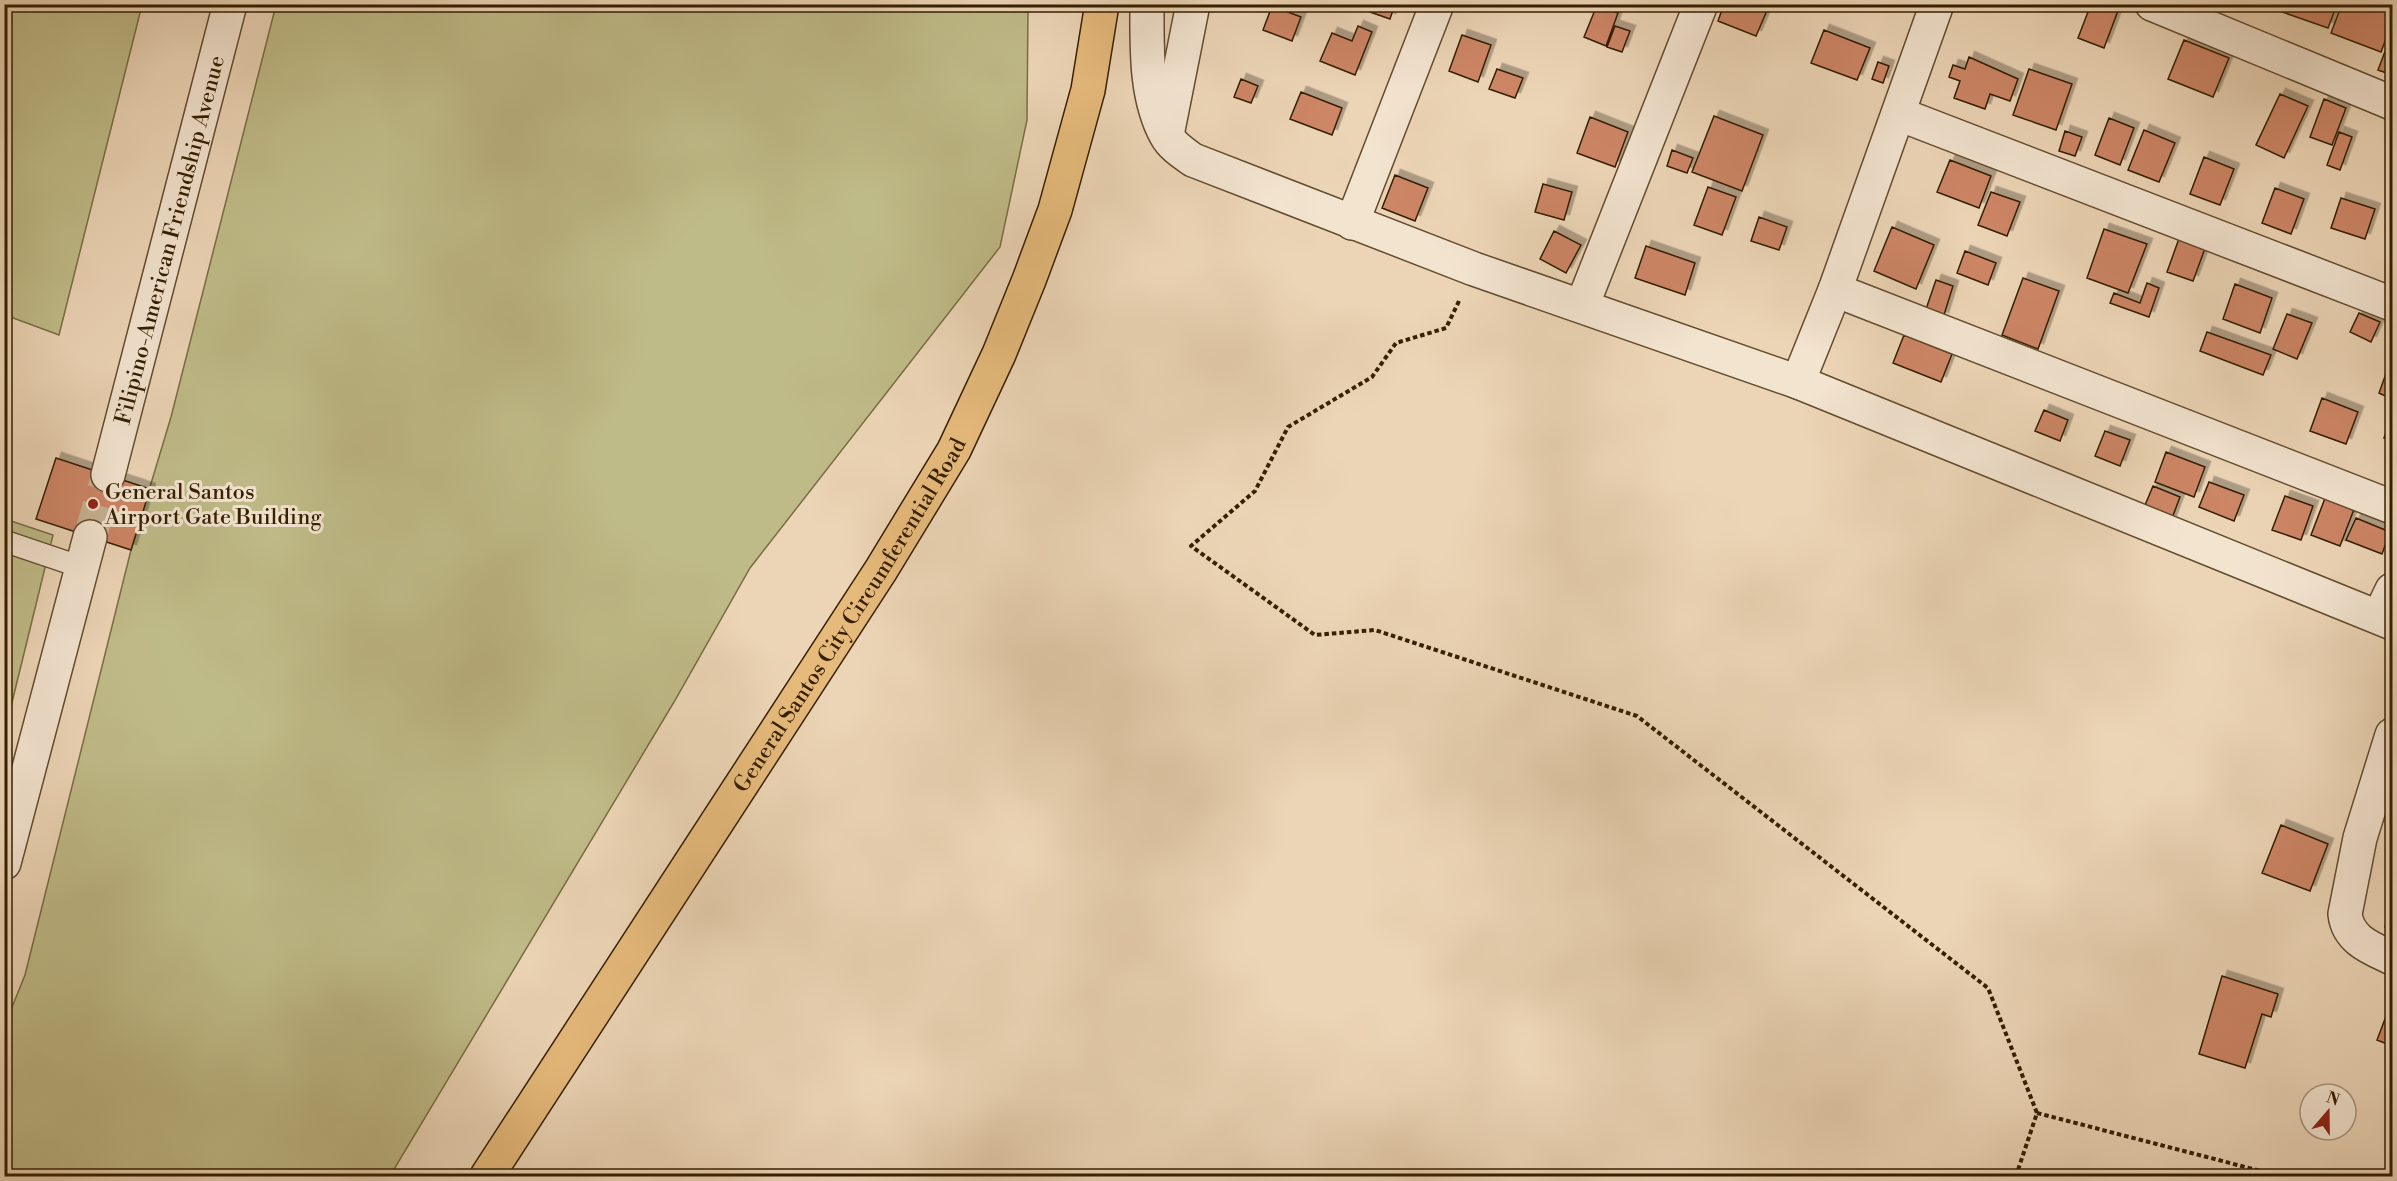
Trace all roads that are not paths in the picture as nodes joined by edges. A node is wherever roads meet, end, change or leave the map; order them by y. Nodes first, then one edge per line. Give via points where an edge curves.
1 (230, 4) edge
2 (1102, 4) edge
3 (1147, 4) edge
4 (1193, 4) edge
5 (1437, 4) edge
6 (1701, 4) edge
7 (1937, 4) edge
8 (2152, 4) edge
9 (2392, 103) edge
10 (1899, 114) junction
11 (1167, 136) junction
12 (1352, 223) junction
13 (1835, 290) junction
14 (2392, 304) edge
15 (1582, 306) junction
16 (1798, 382) junction
17 (108, 475) tunnel mouth
18 (2392, 507) edge
19 (4, 541) edge
20 (86, 552) joint
21 (2388, 610) edge
22 (2392, 735) edge
23 (4, 863) edge
24 (2392, 958) edge
25 (487, 1176) edge

1 - 17 street, Filipino-American Friendship Avenue
2 - 25 main road, General Santos City Circumferential Road via 1088,90 1055,210 999,354 954,450 881,570
3 - 11 street via 1151,86 1158,119
4 - 11 street
5 - 12 street
6 - 15 street
7 - 10 street
8 - 9 street
10 - 13 street
10 - 14 street
11 - 12 street via 1193,160
12 - 15 street
13 - 16 street
13 - 18 street
15 - 16 street
16 - 21 street
19 - 20 lane
20 - 23 street
22 - 24 street via 2360,838 2345,914 2349,931 2356,939

